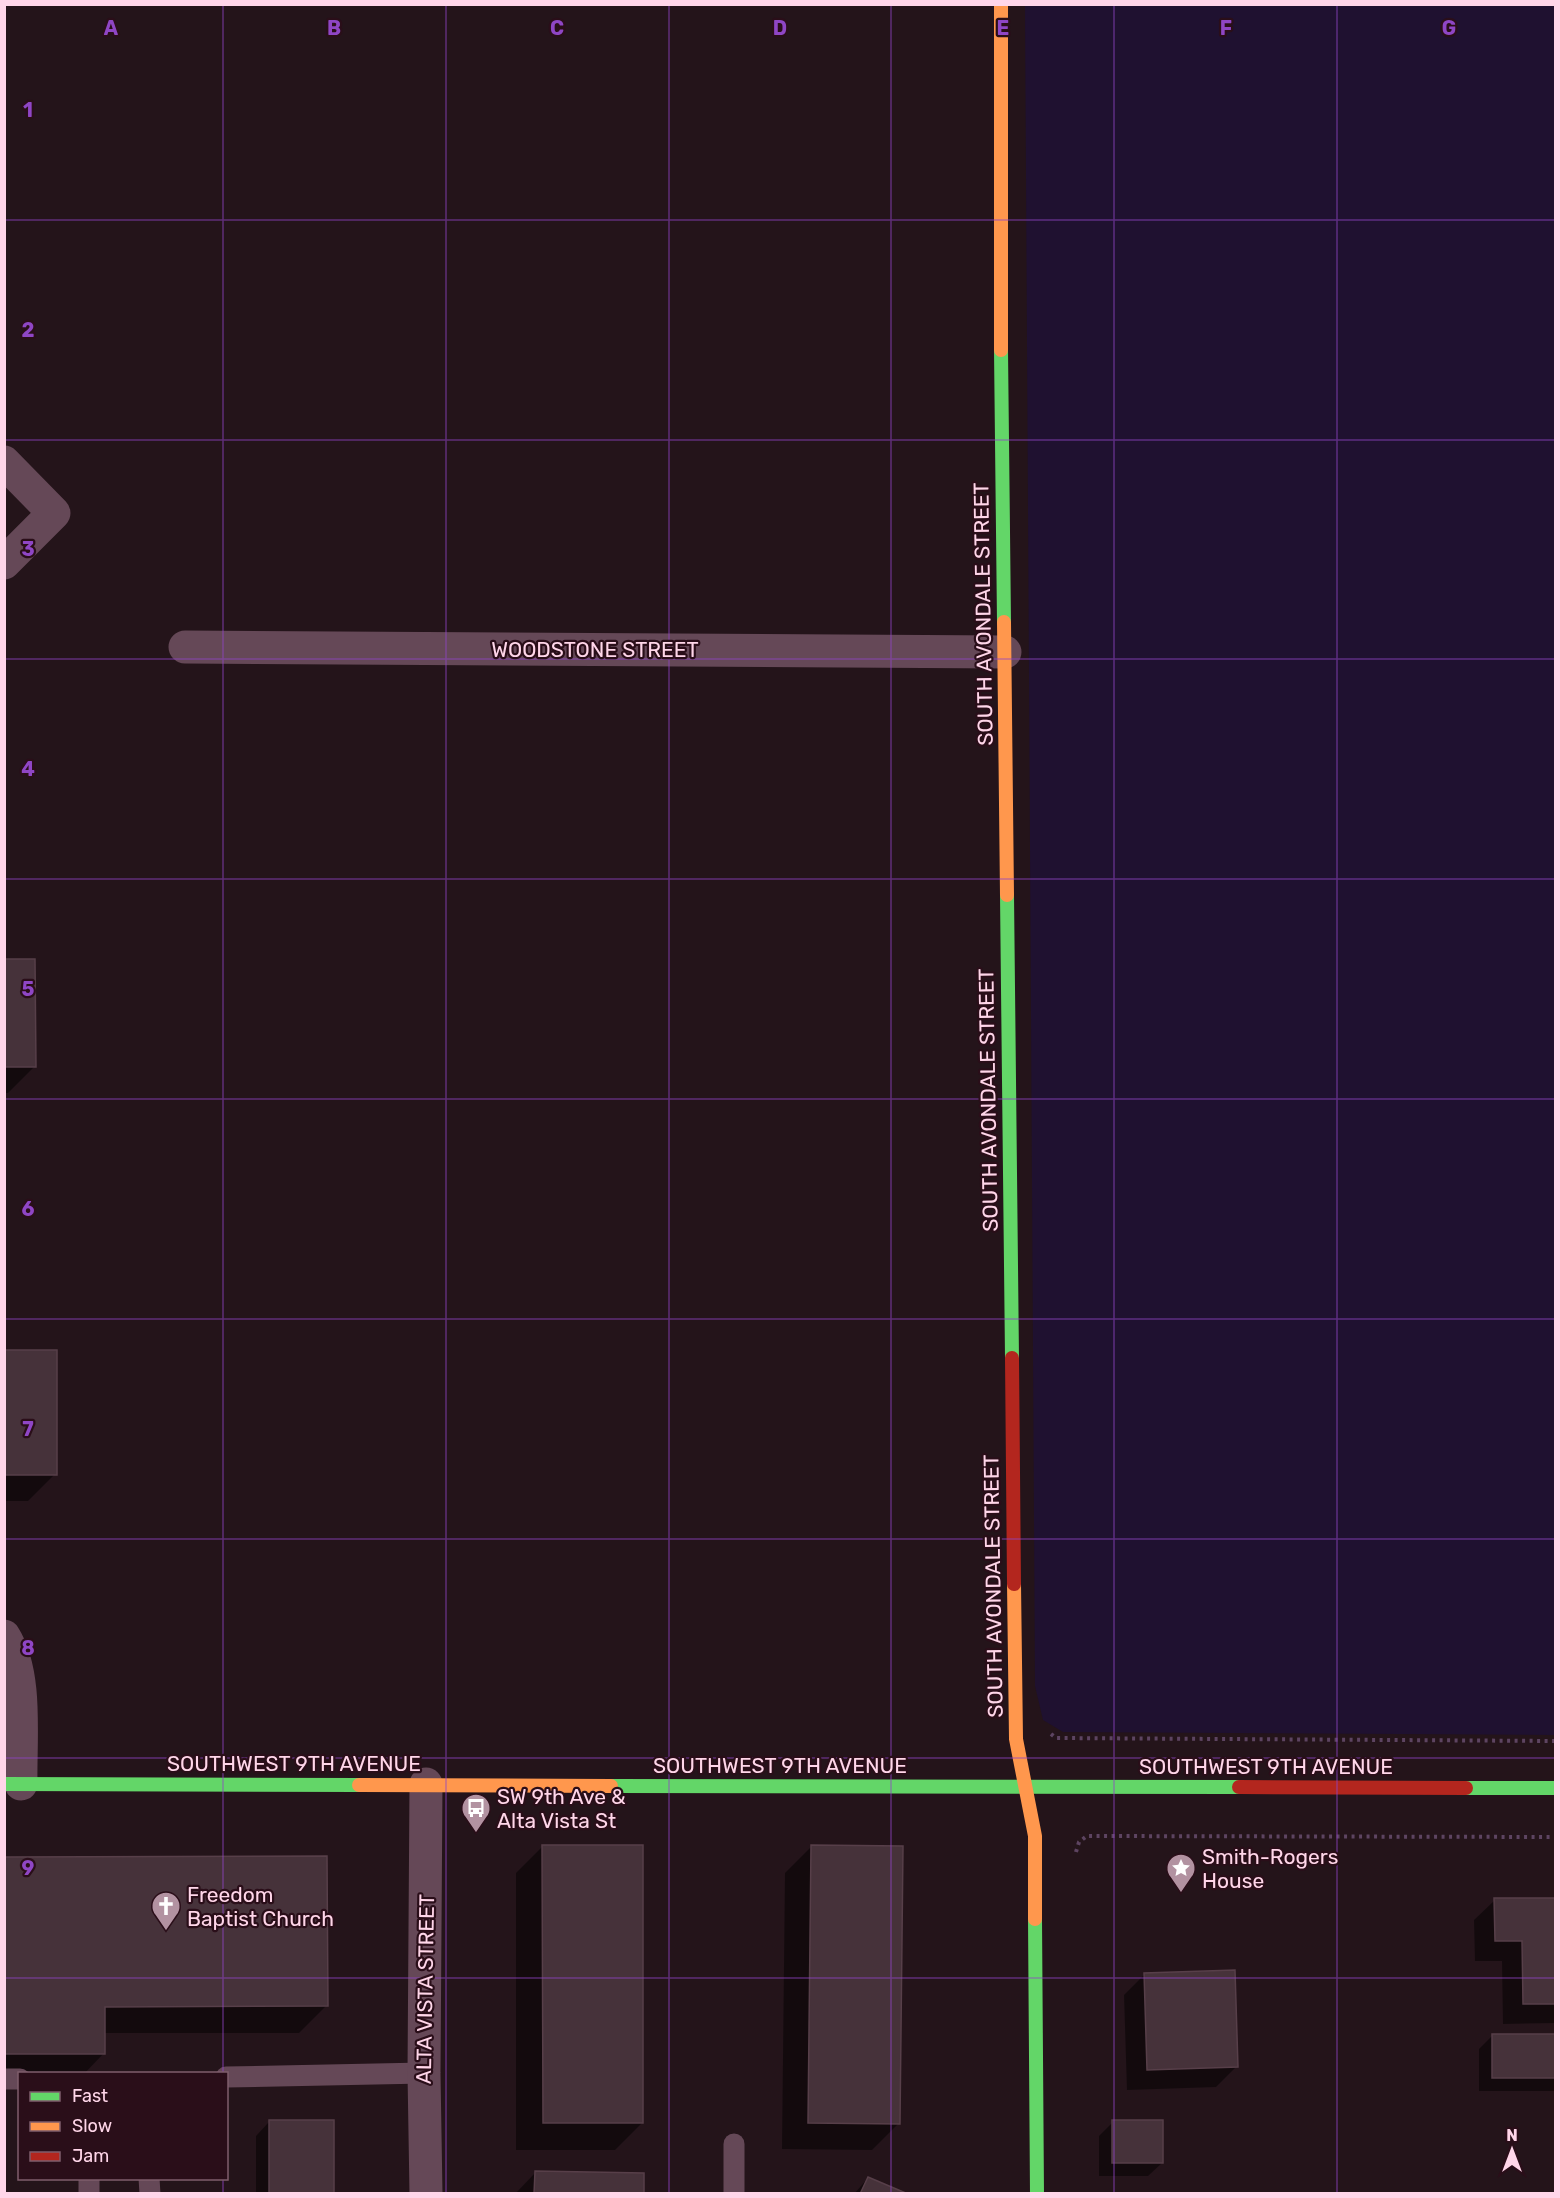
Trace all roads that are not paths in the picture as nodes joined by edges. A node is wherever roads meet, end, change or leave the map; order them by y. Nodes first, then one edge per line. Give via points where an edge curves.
1 (1001, 4) edge
2 (4, 462) edge
3 (4, 563) edge
4 (185, 647) dead end
5 (1005, 652) junction
6 (4, 1636) edge
7 (13, 1784) edge
8 (426, 1784) junction
9 (1025, 1786) junction
10 (1556, 1788) edge
11 (424, 2073) junction
12 (228, 2077) edge
13 (734, 2144) dead end
14 (426, 2193) edge
15 (734, 2193) edge
16 (1037, 2193) edge

1 - 5 main road, SOUTH AVONDALE STREET
2 - 3 street via 54,513
4 - 5 street, WOODSTONE STREET
5 - 9 main road, SOUTH AVONDALE STREET via 1015,1692 1016,1739
6 - 7 street via 11,1646 18,1680
7 - 8 main road, SOUTHWEST 9TH AVENUE
8 - 9 main road, SOUTHWEST 9TH AVENUE
8 - 11 street, ALTA VISTA STREET
9 - 10 main road, SOUTHWEST 9TH AVENUE
9 - 16 main road, SOUTH AVONDALE STREET via 1035,1836
11 - 12 lane
11 - 14 street, ALTA VISTA STREET
13 - 15 lane

